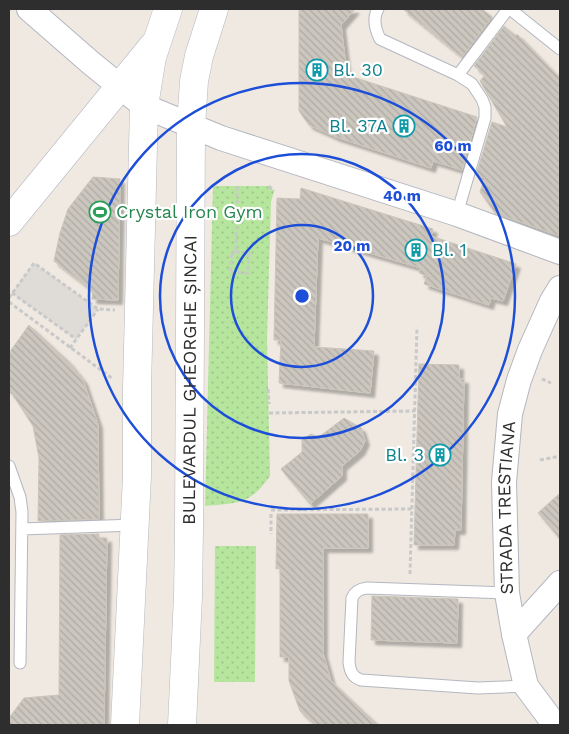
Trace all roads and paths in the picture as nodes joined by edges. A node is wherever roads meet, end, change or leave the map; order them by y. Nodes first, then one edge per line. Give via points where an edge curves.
1 (29, 9) edge
2 (168, 9) edge
3 (214, 9) edge
4 (378, 9) edge
5 (509, 9) edge
6 (157, 41) junction
7 (560, 49) edge
8 (458, 75) junction
9 (119, 86) junction
10 (144, 106) junction
11 (191, 126) junction
12 (269, 186) dead end
13 (237, 187) dead end
14 (274, 191) dead end
15 (457, 214) junction
16 (9, 222) edge
17 (236, 252) junction
18 (560, 252) edge
19 (560, 288) edge
20 (12, 293) junction
21 (9, 298) edge
22 (9, 302) edge
23 (98, 309) junction
24 (123, 310) dead end
25 (417, 327) dead end
26 (76, 340) junction
27 (70, 348) junction
28 (114, 380) dead end
29 (268, 389) dead end
30 (269, 404) dead end
31 (415, 411) junction
32 (269, 413) dead end
33 (560, 456) edge
34 (540, 460) dead end
35 (9, 466) edge
36 (412, 509) junction
37 (136, 525) junction
38 (22, 529) junction
39 (271, 534) dead end
40 (560, 583) edge
41 (410, 589) junction
42 (507, 593) junction
43 (514, 634) junction
44 (20, 663) dead end
45 (526, 686) junction
46 (124, 725) edge
47 (182, 725) edge
48 (555, 725) edge

1 - 9 street
2 - 6 main road
3 - 11 main road, BULEVARDUL GHEORGHE ȘINCAI via 194,81
4 - 8 lane via 374,18 380,39
5 - 7 lane
5 - 8 lane
6 - 9 main road
6 - 10 main road
8 - 15 lane via 478,92 485,118
9 - 10 street
9 - 16 main road
10 - 11 street
10 - 37 main road
11 - 15 street
11 - 47 main road, BULEVARDUL GHEORGHE ȘINCAI via 188,596
12 - 14 path
13 - 17 path
15 - 18 street
17 - 17 path via 232,252 230,272 248,273 249,253
19 - 42 street, STRADA TRESTIANA via 530,350 510,414 504,482
20 - 21 path
20 - 23 path via 34,262
20 - 26 path
22 - 27 path
23 - 24 path
23 - 26 path
25 - 31 path
26 - 27 path
27 - 28 path
29 - 30 path
31 - 32 path
31 - 36 path
33 - 34 path
35 - 38 lane via 20,497
36 - 39 path via 271,512
36 - 41 path
37 - 38 lane
37 - 46 main road
38 - 44 lane
40 - 43 street
41 - 42 lane
41 - 45 lane via 361,588 354,593 349,662 356,678 478,688
42 - 43 street, STRADA TRESTIANA
43 - 45 street, STRADA TRESTIANA
45 - 48 street, STRADA TRESTIANA

